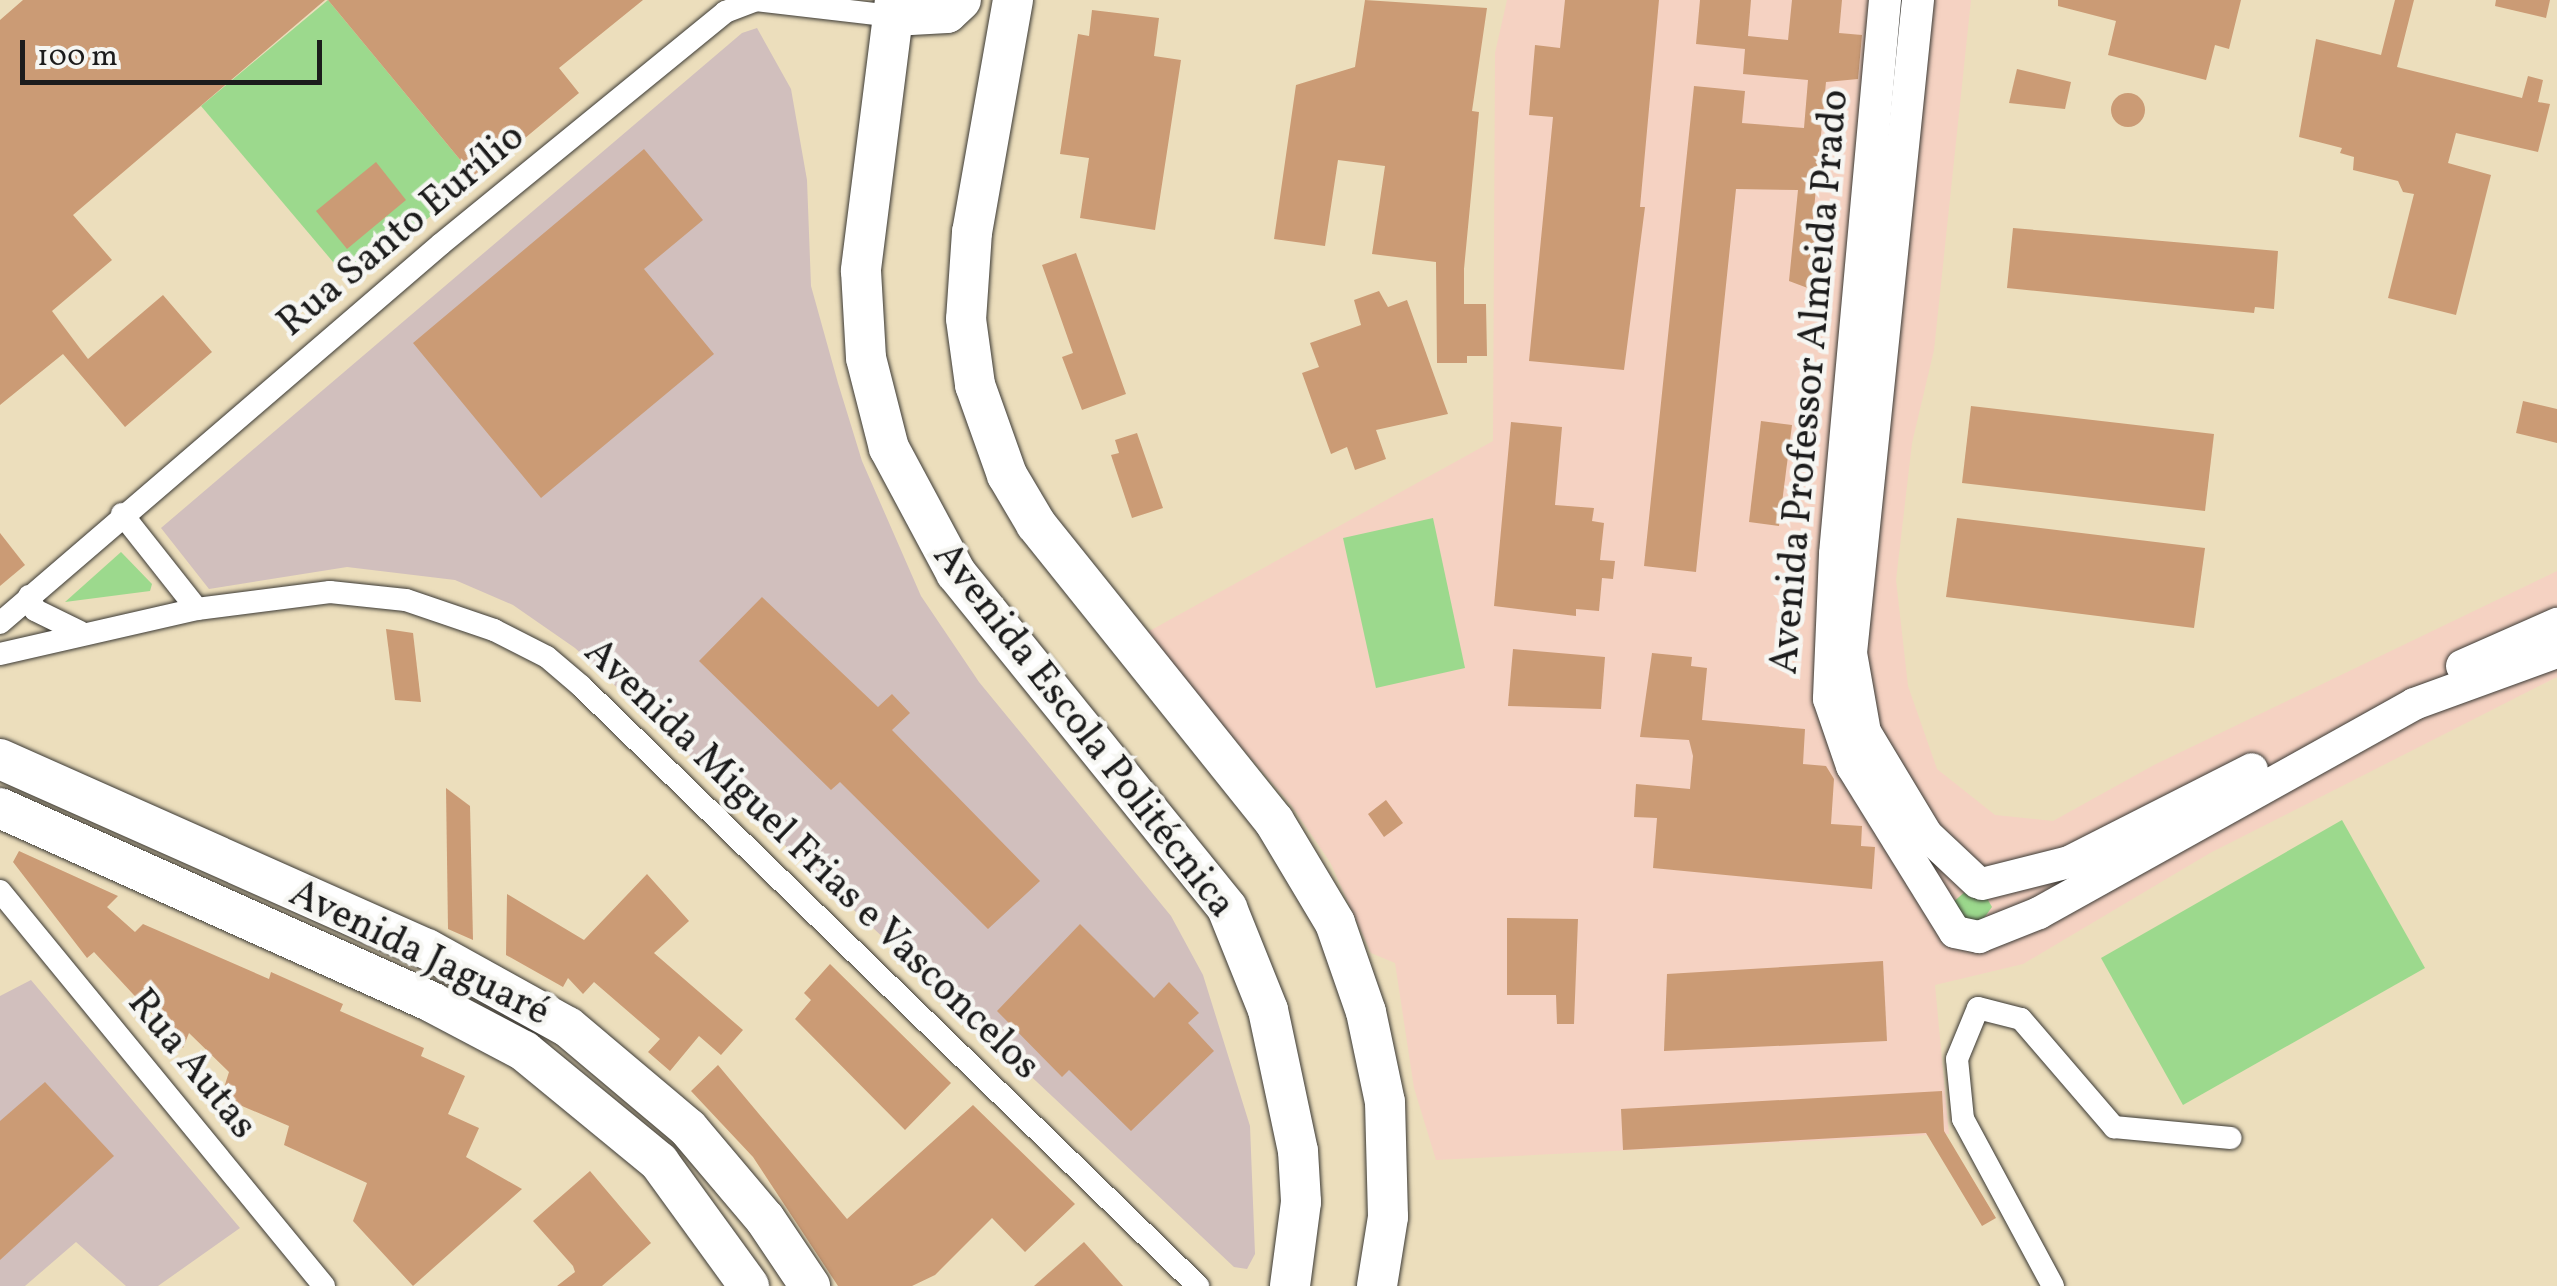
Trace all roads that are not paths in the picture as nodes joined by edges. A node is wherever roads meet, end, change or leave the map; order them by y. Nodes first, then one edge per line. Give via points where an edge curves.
1 (961, 0) edge
2 (1012, 0) edge
3 (1884, 0) edge
4 (1918, 0) edge
5 (894, 8) edge
6 (1880, 270) junction
7 (122, 514) junction
8 (29, 596) junction
9 (197, 610) junction
10 (0, 624) edge
11 (2557, 624) edge
12 (80, 632) junction
13 (2557, 652) edge
14 (0, 654) edge
15 (0, 758) edge
16 (2, 810) edge
17 (1980, 883) junction
18 (0, 891) edge
19 (1946, 920) junction
20 (1989, 932) junction
21 (2230, 1138) dead end
22 (1287, 1285) edge
23 (324, 1286) edge
24 (749, 1286) edge
25 (810, 1286) edge
26 (1198, 1286) edge
27 (1377, 1286) edge
28 (2054, 1286) edge

1 - 5 highway via 947,12
2 - 27 highway via 972,232 966,318 975,386 994,445 1036,524 1274,822 1334,923 1366,1012 1385,1102 1388,1217
3 - 6 street, Avenida Professor Almeida Prado
4 - 6 street, Avenida Professor Almeida Prado
5 - 7 street, Rua Santo Eurílio via 756,0 724,12
5 - 22 highway, Avenida Escola Politécnica via 861,270 866,358 889,448 956,574 1226,908 1268,1010 1298,1151 1301,1202
6 - 17 street, Avenida Professor Almeida Prado via 1851,653 1855,696 1865,732 1926,835
6 - 19 street, Avenida Professor Almeida Prado via 1835,554 1829,699 1852,766
7 - 8 street, Rua Santo Eurílio
7 - 9 street
8 - 10 street, Rua Santo Eurílio
8 - 12 street via 35,610
9 - 12 street, Avenida Miguel Frias e Vasconcelos
9 - 26 street, Avenida Miguel Frias e Vasconcelos via 264,597 368,593 447,610 546,658
11 - 17 street via 2407,690 2068,862
12 - 14 street, Avenida Miguel Frias e Vasconcelos
13 - 20 street via 2414,704 2039,913
15 - 25 highway, Avenida Jaguaré via 427,948 568,1027 688,1128 766,1218
16 - 24 highway, Avenida Jaguaré via 433,1002 524,1051 659,1162
17 - 19 street via 1950,892
17 - 20 street via 2000,905
18 - 23 street, Rua Autas
19 - 20 street via 1969,938
21 - 28 street via 2114,1127 2022,1019 1978,1008 1957,1059 1964,1119

